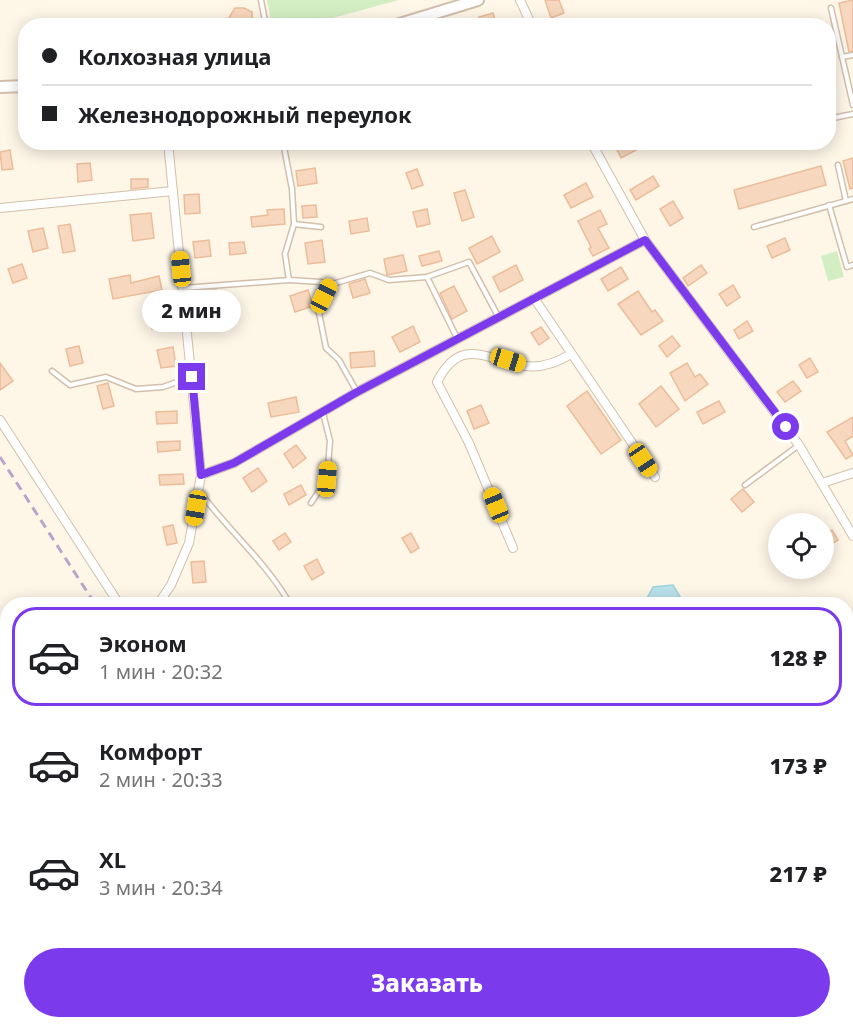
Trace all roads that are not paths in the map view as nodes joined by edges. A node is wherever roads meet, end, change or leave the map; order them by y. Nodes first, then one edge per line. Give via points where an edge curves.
1 (261, 0) edge
2 (478, 0) edge
3 (520, 0) edge
4 (831, 8) dead end
5 (264, 18) edge
6 (419, 18) edge
7 (528, 18) edge
8 (833, 18) edge
9 (836, 30) edge
10 (853, 55) edge
11 (842, 57) junction
12 (18, 86) edge
13 (0, 87) edge
14 (853, 105) edge
15 (853, 114) edge
16 (836, 117) edge
17 (169, 150) edge
18 (285, 150) edge
19 (595, 150) edge
20 (838, 165) dead end
21 (173, 191) junction
22 (853, 199) edge
23 (846, 201) junction
24 (829, 206) junction
25 (0, 208) edge
26 (294, 224) junction
27 (321, 227) dead end
28 (754, 227) dead end
29 (645, 240) junction
30 (853, 265) edge
31 (427, 277) junction
32 (289, 280) junction
33 (329, 285) junction
34 (183, 288) junction
35 (534, 298) junction
36 (498, 316) junction
37 (457, 338) junction
38 (465, 354) junction
39 (571, 354) junction
40 (52, 371) dead end
41 (192, 377) junction
42 (357, 392) junction
43 (323, 413) junction
44 (0, 420) edge
45 (799, 445) junction
46 (853, 473) edge
47 (201, 475) junction
48 (655, 477) dead end
49 (822, 483) junction
50 (745, 485) dead end
51 (199, 491) junction
52 (311, 503) dead end
53 (853, 536) edge
54 (513, 548) dead end
55 (114, 597) edge
56 (163, 597) edge
57 (286, 597) edge

1 - 5 lane
2 - 6 street
3 - 7 street
4 - 8 lane
9 - 11 lane
10 - 11 lane
11 - 14 lane
12 - 13 street
15 - 16 lane
17 - 21 street
18 - 26 lane
19 - 29 street
20 - 23 lane
21 - 25 street
21 - 34 street
22 - 23 lane
23 - 24 lane
24 - 28 lane
24 - 30 lane via 847,267
26 - 27 lane
26 - 32 lane via 285,254
29 - 35 street
29 - 45 street
31 - 33 lane via 389,280 370,273
31 - 36 lane via 469,262
31 - 37 lane
32 - 33 lane
32 - 34 lane
33 - 42 lane via 318,308 326,348 339,360
34 - 41 street
35 - 36 street
35 - 39 street
36 - 37 street
37 - 38 street
37 - 42 street
38 - 39 street via 544,366
38 - 54 street via 450,363 437,382 469,443
39 - 48 street
40 - 41 lane via 70,385 106,377 136,389 162,387
41 - 47 street
42 - 43 street
43 - 47 street via 234,463
43 - 52 lane via 330,441 327,479
44 - 55 street
45 - 49 street
45 - 50 lane
46 - 49 street
47 - 51 street
49 - 53 street
51 - 56 street via 189,543
51 - 57 lane

